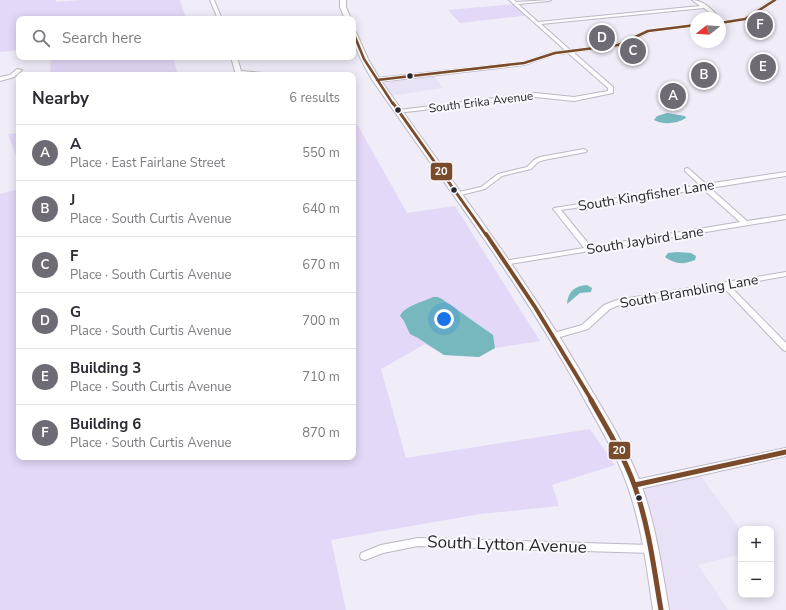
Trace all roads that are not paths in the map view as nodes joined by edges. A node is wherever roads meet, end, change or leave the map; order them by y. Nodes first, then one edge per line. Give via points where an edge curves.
1 (212, 0) edge
2 (343, 0) edge
3 (549, 0) edge
4 (694, 0) edge
5 (776, 0) edge
6 (513, 2) edge
7 (704, 7) junction
8 (710, 12) edge
9 (219, 16) edge
10 (347, 16) edge
11 (726, 21) edge
12 (539, 23) junction
13 (690, 26) edge
14 (356, 45) edge
15 (569, 51) junction
16 (235, 60) edge
17 (19, 70) dead end
18 (17, 72) edge
19 (238, 72) edge
20 (16, 73) edge
21 (0, 79) edge
22 (377, 80) junction
23 (399, 112) junction
24 (584, 151) dead end
25 (687, 170) dead end
26 (786, 174) edge
27 (705, 186) junction
28 (457, 194) junction
29 (786, 217) edge
30 (746, 224) junction
31 (589, 249) junction
32 (504, 263) junction
33 (786, 274) edge
34 (724, 284) junction
35 (553, 336) junction
36 (786, 348) edge
37 (786, 452) edge
38 (635, 485) junction
39 (650, 549) junction
40 (365, 556) dead end
41 (661, 610) edge

1 - 9 street
2 - 10 main road
3 - 6 street
4 - 7 street
5 - 11 street via 745,19
6 - 12 street
7 - 8 street
7 - 12 street
12 - 15 street
13 - 15 street via 648,31 618,45
14 - 22 main road
15 - 22 street via 547,54 524,63
15 - 23 street, South Erika Avenue via 611,88 611,92 574,99 535,95
16 - 19 street
17 - 18 street
20 - 21 street
22 - 23 main road
23 - 28 main road
24 - 28 street via 542,158 529,168 500,175 483,188
25 - 27 street
26 - 27 street, South Kingfisher Lane
27 - 30 street
27 - 31 street, South Kingfisher Lane via 556,209
28 - 32 main road
29 - 30 street, South Jaybird Lane
30 - 31 street, South Jaybird Lane
31 - 32 street, South Jaybird Lane
32 - 35 main road
33 - 34 street, South Brambling Lane
34 - 35 street, South Brambling Lane via 620,302 607,306 585,327
34 - 36 street
35 - 38 main road via 576,373
37 - 38 street
38 - 39 main road
39 - 40 street, South Lytton Avenue via 418,542 381,549
39 - 41 main road

